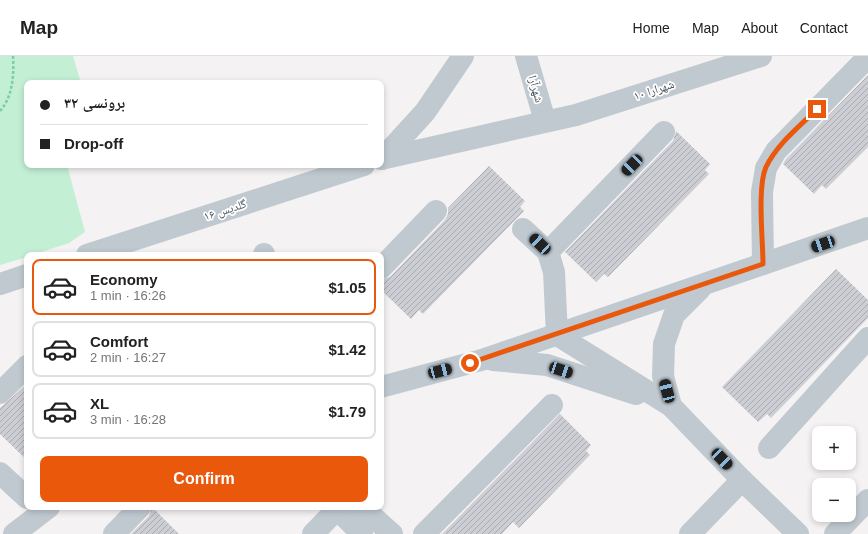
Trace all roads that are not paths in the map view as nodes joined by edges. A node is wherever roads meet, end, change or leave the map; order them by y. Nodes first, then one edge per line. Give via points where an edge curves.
1 (462, 56) edge
2 (526, 56) edge
3 (761, 56) edge
4 (868, 57) edge
5 (545, 121) junction
6 (664, 132) dead end
7 (384, 153) edge
8 (384, 159) edge
9 (354, 168) edge
10 (436, 211) dead end
11 (868, 228) edge
12 (523, 229) dead end
13 (96, 252) edge
14 (548, 252) junction
15 (763, 264) junction
16 (384, 265) edge
17 (24, 276) edge
18 (0, 284) edge
19 (706, 284) junction
20 (557, 335) junction
21 (868, 338) edge
22 (485, 359) junction
23 (24, 369) edge
24 (384, 386) edge
25 (0, 393) edge
26 (552, 405) dead end
27 (671, 406) junction
28 (769, 448) dead end
29 (0, 473) edge
30 (742, 480) junction
31 (24, 493) edge
32 (868, 500) edge
33 (35, 510) edge
34 (137, 510) edge
35 (335, 510) edge
36 (339, 510) edge
37 (365, 510) edge
38 (14, 534) edge
39 (114, 534) edge
40 (313, 534) edge
41 (362, 534) edge
42 (392, 534) edge
43 (424, 534) edge
44 (690, 534) edge
45 (798, 534) edge
46 (836, 534) edge

1 - 7 street via 425,112
2 - 5 street, شهرآرا
3 - 5 street, شهرارا ۱۰ via 576,115
4 - 15 street via 776,151 766,168 762,192
5 - 8 street, گلدیس ۱۶
6 - 14 street
9 - 13 street, گلدیس ۱۶
10 - 16 street
11 - 15 street
12 - 14 street
14 - 20 street via 554,272
15 - 19 street
17 - 18 street
19 - 20 street
19 - 27 street via 674,315 664,344 663,376
20 - 22 street
20 - 27 street
21 - 28 street
22 - 24 street
22 - 27 street via 547,365
23 - 25 street
26 - 43 street
27 - 30 street
29 - 31 street
30 - 44 street
30 - 45 street
32 - 46 street
33 - 38 street
34 - 39 street
35 - 40 street
36 - 41 street
37 - 42 street

